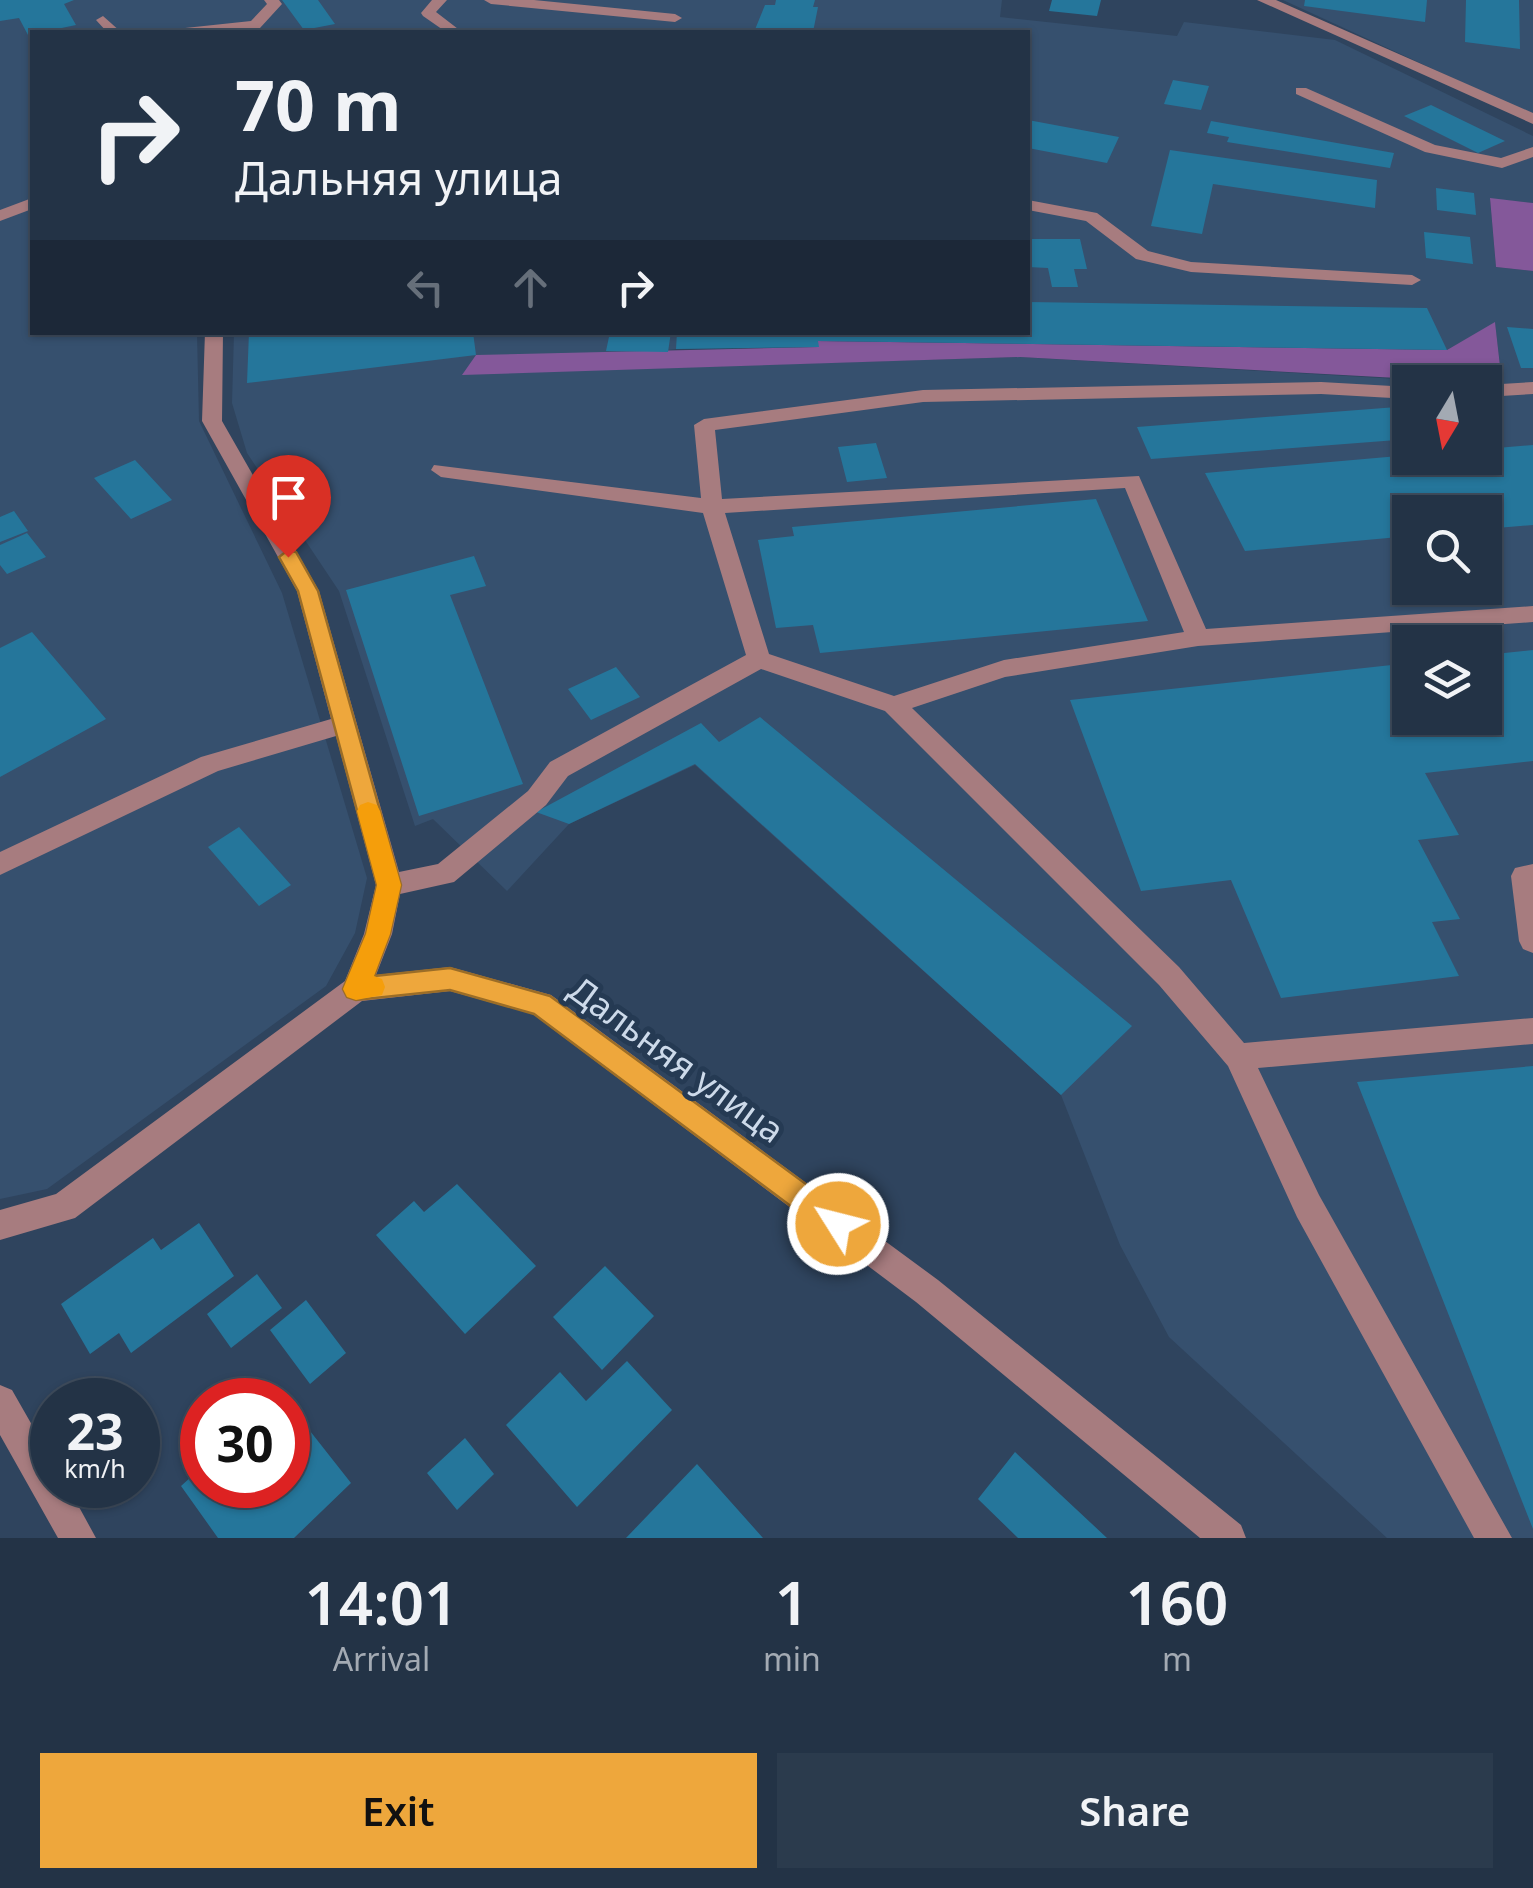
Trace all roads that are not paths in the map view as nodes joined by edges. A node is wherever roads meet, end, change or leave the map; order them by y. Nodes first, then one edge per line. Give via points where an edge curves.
1 (271, 0) edge
2 (440, 0) edge
3 (491, 0) edge
4 (1264, 0) edge
5 (675, 18) dead end
6 (205, 30) edge
7 (452, 30) edge
8 (1301, 91) dead end
9 (1533, 120) edge
10 (1533, 152) edge
11 (30, 204) edge
12 (1030, 205) edge
13 (0, 216) edge
14 (1412, 280) dead end
15 (214, 335) edge
16 (1533, 388) edge
17 (1502, 391) edge
18 (1392, 392) edge
19 (441, 470) dead end
20 (712, 507) junction
21 (1533, 614) edge
22 (1198, 638) junction
23 (759, 659) junction
24 (894, 705) junction
25 (344, 724) junction
26 (0, 864) edge
27 (1533, 874) edge
28 (389, 885) junction
29 (1533, 941) edge
30 (356, 989) junction
31 (1533, 1031) edge
32 (1238, 1057) junction
33 (0, 1226) edge
34 (0, 1402) edge
35 (78, 1538) edge
36 (1228, 1538) edge
37 (1494, 1538) edge

1 - 6 street via 275,4 256,25
2 - 7 street via 428,13
3 - 5 street
4 - 9 street
8 - 10 street via 1431,150 1502,164
11 - 13 street
12 - 14 street via 1090,218 1142,255 1191,267
15 - 25 street via 212,421 308,591
16 - 17 street
18 - 20 street via 922,396 704,426
19 - 20 street
20 - 22 street via 1132,481
20 - 23 street
21 - 22 street
22 - 24 street via 1004,669
23 - 24 street
23 - 28 street via 559,769 538,798 445,874
24 - 32 street via 1169,976
25 - 26 street via 210,764
25 - 28 street
27 - 29 street via 1524,876
28 - 30 street
30 - 33 street via 64,1207
30 - 36 street, Дальняя улица via 450,979 541,1004 927,1291
31 - 32 street
32 - 37 street via 1308,1206
34 - 35 street

